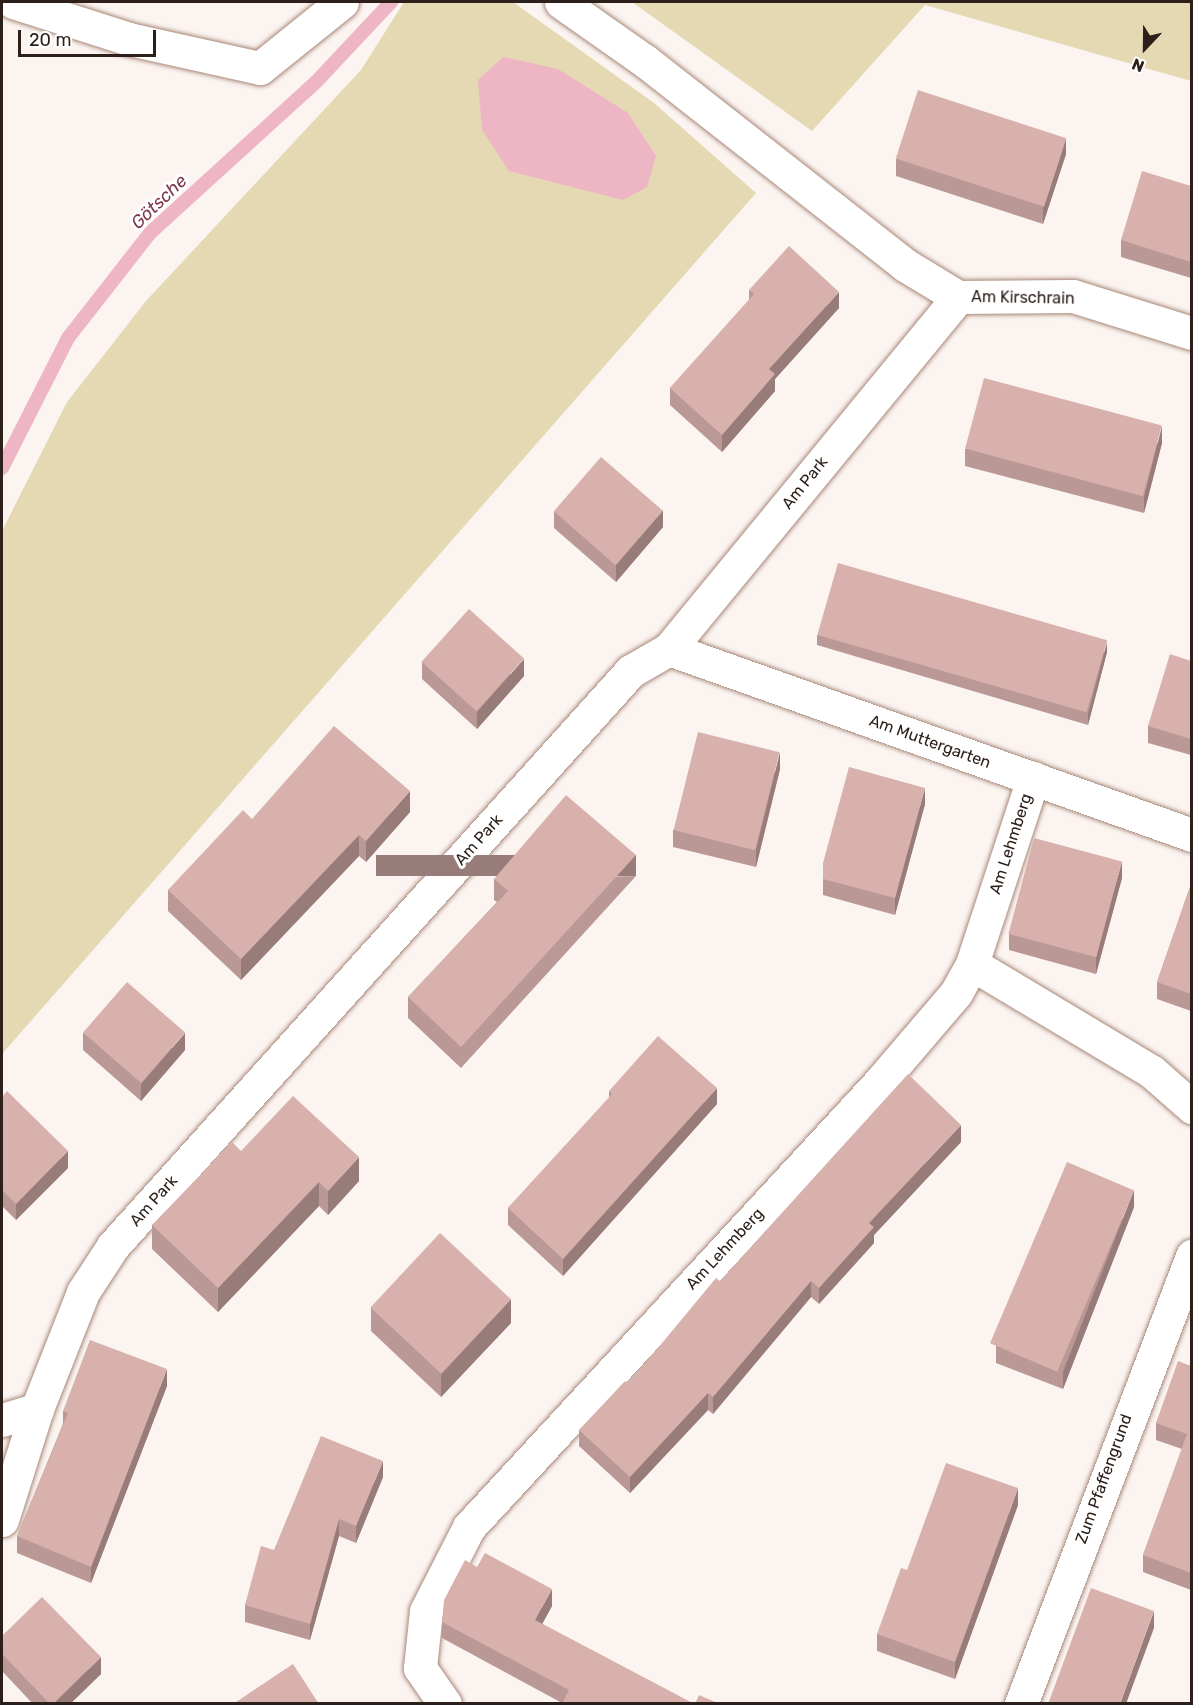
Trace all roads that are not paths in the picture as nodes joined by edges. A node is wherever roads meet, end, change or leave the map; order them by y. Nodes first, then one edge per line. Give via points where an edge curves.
1 (13, 2) edge
2 (342, 2) edge
3 (561, 2) edge
4 (958, 297) junction
5 (1191, 333) edge
6 (669, 649) junction
7 (1033, 778) junction
8 (1191, 835) edge
9 (972, 964) junction
10 (1191, 1107) edge
11 (1191, 1256) edge
12 (37, 1409) junction
13 (2, 1420) edge
14 (2, 1520) edge
15 (444, 1704) edge
16 (1021, 1704) edge

1 - 2 street via 129,39 260,68
3 - 4 street via 645,61 905,265
4 - 5 street, Am Kirschrain via 1073,296
4 - 6 street, Am Park
6 - 7 street, Am Muttergarten
6 - 12 street, Am Park via 631,671 113,1246 83,1292
7 - 8 street, Am Muttergarten
7 - 9 street, Am Lehmberg
9 - 10 street via 1150,1071
9 - 15 street, Am Lehmberg via 956,993 880,1082 469,1527 426,1611 420,1668
11 - 16 street, Zum Pfaffengrund
12 - 13 street
12 - 14 street, Am Park

